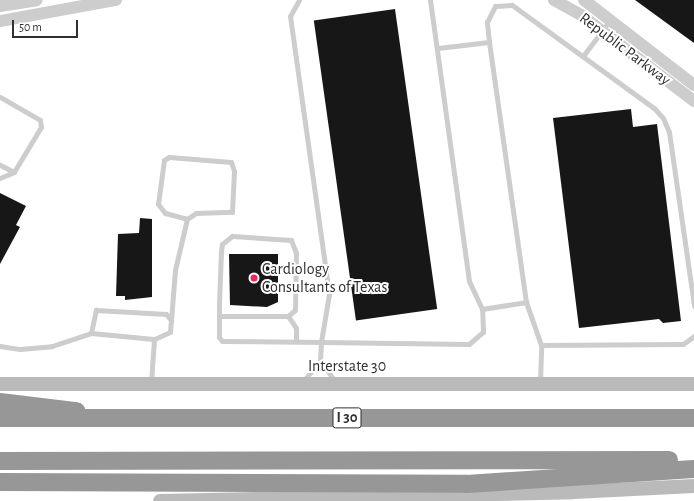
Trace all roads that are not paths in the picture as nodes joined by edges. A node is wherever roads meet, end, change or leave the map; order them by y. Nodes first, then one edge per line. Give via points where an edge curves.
1 (37, 0) edge
2 (116, 0) edge
3 (299, 0) edge
4 (430, 0) edge
5 (554, 0) edge
6 (584, 0) edge
7 (95, 2) edge
8 (0, 6) edge
9 (610, 20) junction
10 (0, 21) edge
11 (602, 30) junction
12 (489, 42) junction
13 (438, 48) junction
14 (583, 56) junction
15 (694, 86) edge
16 (0, 97) edge
17 (694, 101) edge
18 (0, 165) edge
19 (14, 172) junction
20 (0, 178) edge
21 (187, 219) junction
22 (526, 302) junction
23 (694, 306) edge
24 (482, 309) junction
25 (219, 316) junction
26 (288, 316) junction
27 (171, 320) junction
28 (91, 333) junction
29 (694, 336) edge
30 (154, 339) junction
31 (296, 342) junction
32 (321, 342) junction
33 (541, 345) junction
34 (0, 346) edge
35 (320, 362) junction
36 (338, 383) junction
37 (540, 383) junction
38 (0, 384) edge
39 (151, 384) junction
40 (300, 384) junction
41 (694, 384) edge
42 (0, 402) edge
43 (0, 418) edge
44 (114, 418) junction
45 (694, 418) edge
46 (694, 460) edge
47 (0, 461) edge
48 (694, 470) edge
49 (0, 482) edge
50 (694, 486) edge
51 (160, 501) edge

1 - 8 street
2 - 7 street
3 - 32 lane via 290,16 329,294
4 - 13 lane
5 - 11 street, Republic Parkway
6 - 9 street, Republic Parkway
7 - 10 street
9 - 11 lane
9 - 15 street, Republic Parkway
11 - 14 lane
11 - 17 street, Republic Parkway
12 - 13 lane
12 - 14 lane via 489,15 495,6 504,3 512,5
12 - 22 lane
13 - 24 lane via 469,281
14 - 23 lane via 654,108 669,132
16 - 19 lane via 40,120 41,128
18 - 19 lane
19 - 20 lane
21 - 21 lane via 196,213 228,215 232,212 234,171 231,162 169,157 164,160 158,204 165,212
21 - 27 lane via 175,270
22 - 24 lane
22 - 33 lane
24 - 32 lane via 483,332 469,344
25 - 26 lane
25 - 26 lane via 220,251 222,244 232,236 285,237 296,246 295,310
25 - 31 lane via 222,341
26 - 31 lane via 296,328
27 - 28 lane via 166,314 96,310
27 - 30 lane via 170,332
28 - 30 lane
28 - 34 lane via 52,346 20,349
29 - 33 lane via 683,344
30 - 39 lane
31 - 32 lane
32 - 35 lane
33 - 37 lane
35 - 36 lane
35 - 40 lane
36 - 37 main road, Interstate 30
36 - 40 main road, Interstate 30
37 - 41 main road, Interstate 30
38 - 39 main road, Interstate 30
39 - 40 main road, Interstate 30
42 - 44 highway via 48,405
43 - 44 highway, I 30
44 - 45 highway, I 30
46 - 47 highway
48 - 49 highway via 467,484
50 - 51 main road via 574,492

